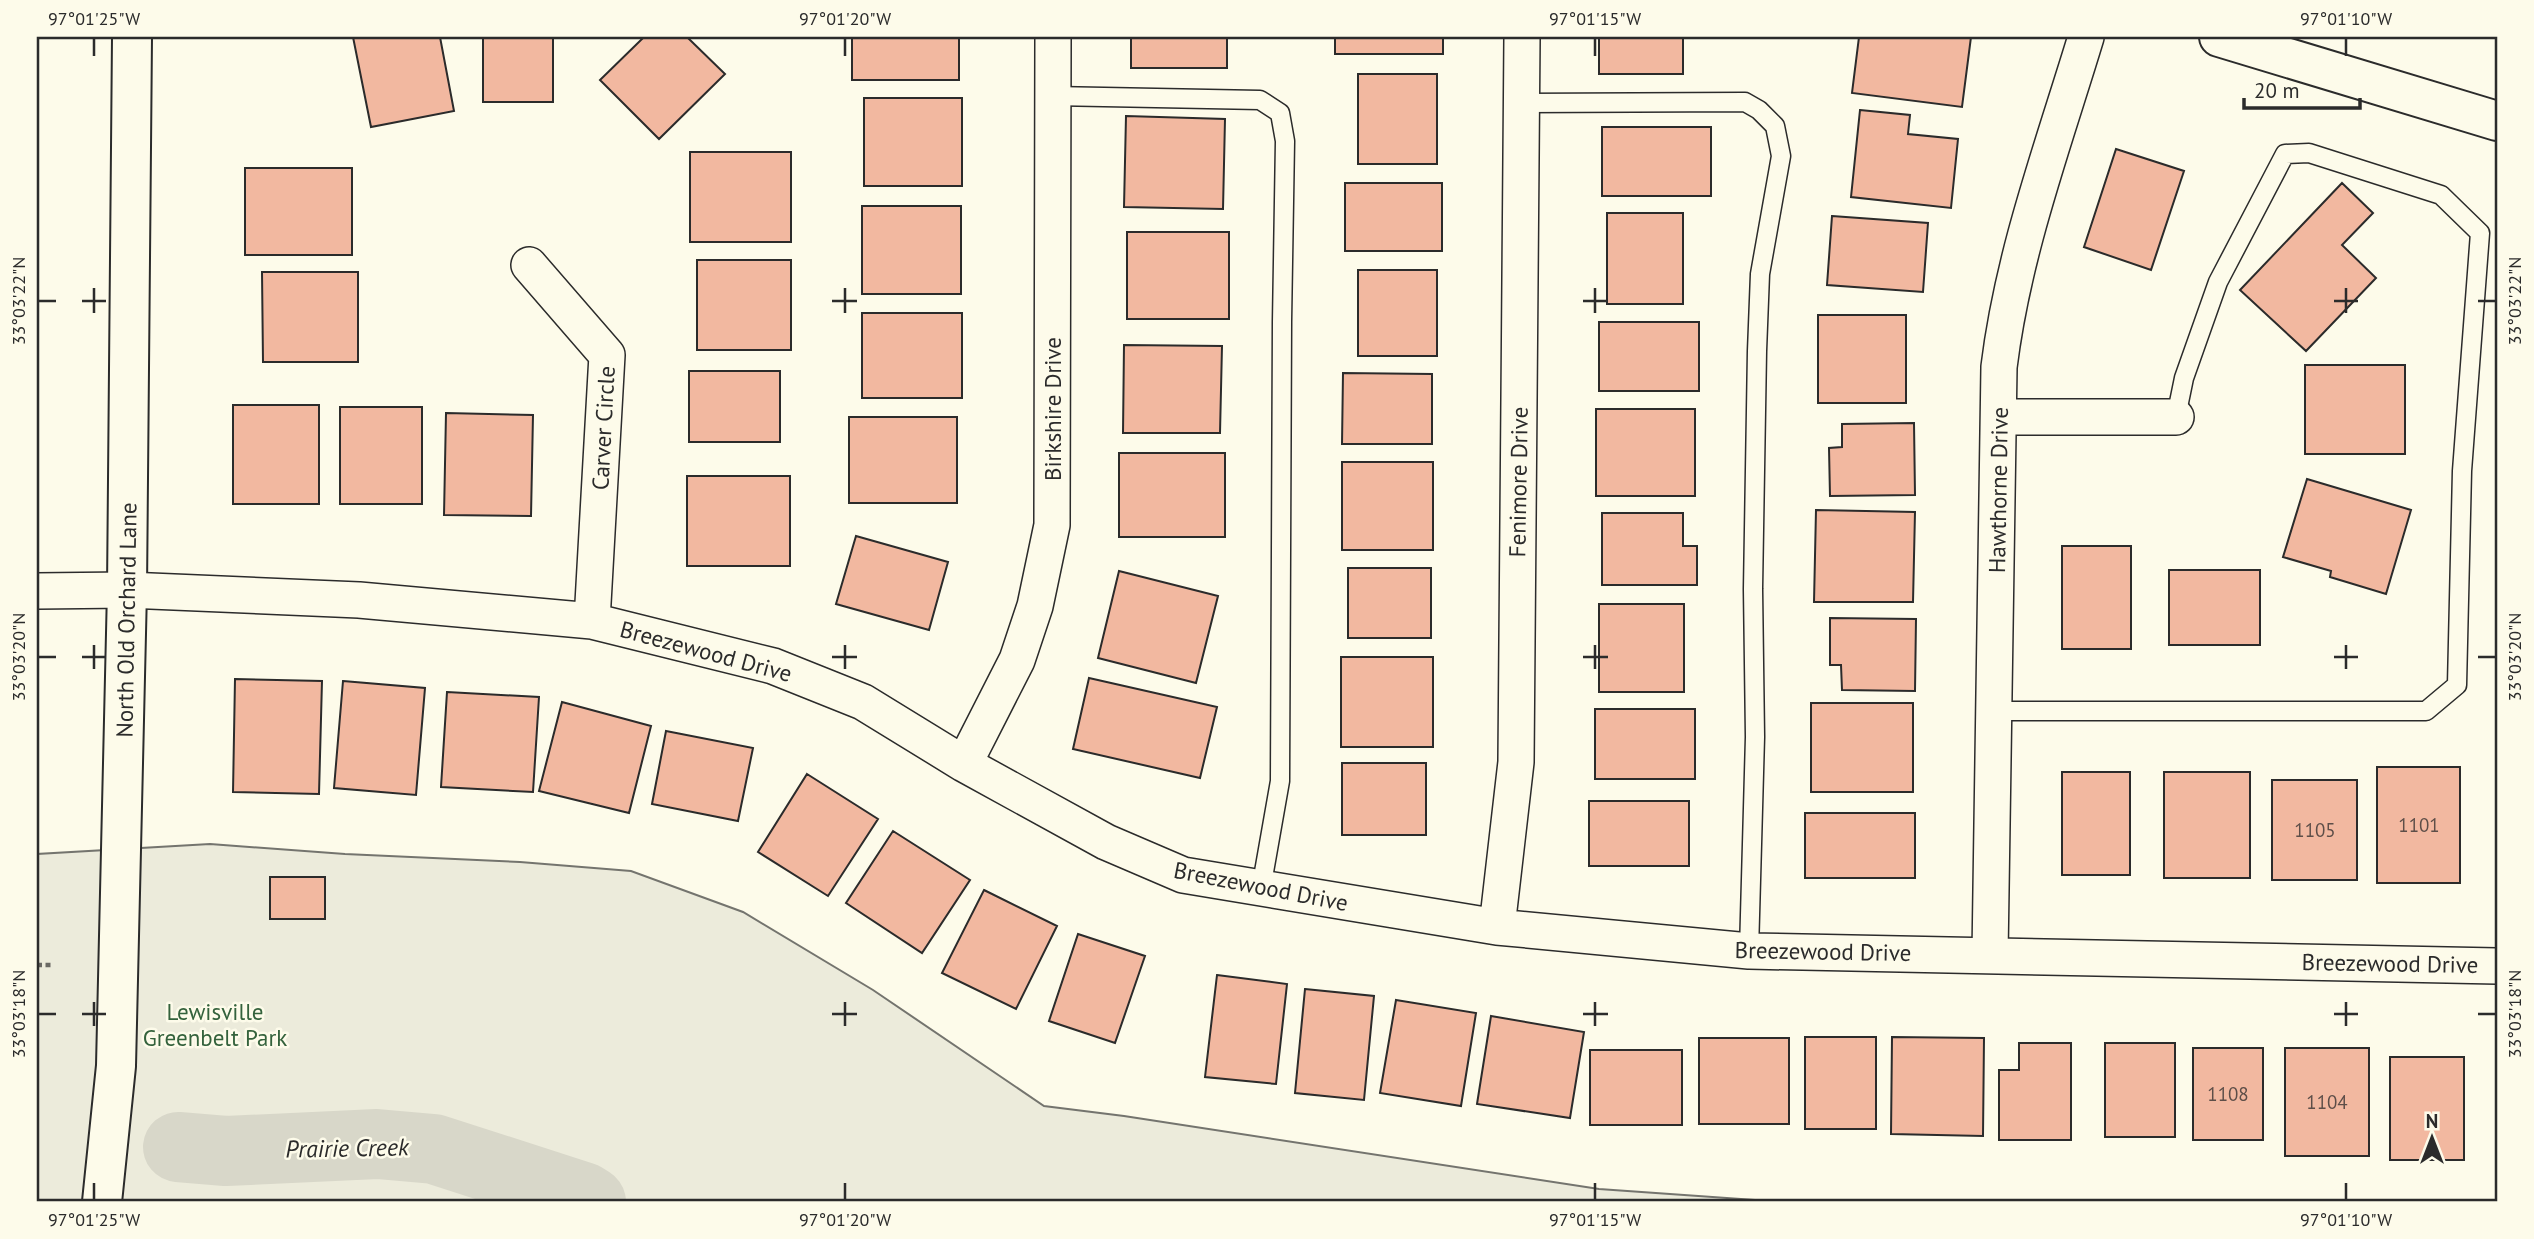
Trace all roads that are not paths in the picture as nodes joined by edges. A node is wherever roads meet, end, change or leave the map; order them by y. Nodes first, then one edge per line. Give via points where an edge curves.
1 (132, 37) edge
2 (1053, 37) edge
3 (1522, 37) edge
4 (2086, 37) edge
5 (2219, 37) edge
6 (1052, 96) junction
7 (1522, 103) junction
8 (2497, 121) edge
9 (528, 265) dead end
10 (1999, 417) junction
11 (2176, 417) joint
12 (127, 590) junction
13 (37, 591) edge
14 (592, 621) junction
15 (1994, 711) junction
16 (964, 764) junction
17 (1261, 889) junction
18 (1497, 927) junction
19 (1749, 951) junction
20 (1990, 955) junction
21 (2497, 966) edge
22 (102, 1201) edge

1 - 12 street, North Old Orchard Lane
2 - 6 street, Birkshire Drive
3 - 7 street, Fenimore Drive
4 - 10 street, Hawthorne Drive via 2022,244 2005,318
5 - 8 street
6 - 16 street, Birkshire Drive via 1052,525 1035,606 1017,660
6 - 17 lane via 1260,100 1280,113 1285,141 1280,781
7 - 18 street, Fenimore Drive via 1516,762
7 - 19 lane via 1745,102 1775,126 1781,156 1760,274 1757,351
9 - 14 street, Carver Circle via 607,355
10 - 11 street
10 - 15 street, Hawthorne Drive
11 - 15 lane via 2184,378 2218,282 2285,154 2309,153 2441,195 2480,233 2462,471 2457,685 2426,711
12 - 13 street, Breezewood Drive
12 - 14 street, Breezewood Drive via 359,600
12 - 22 street, North Old Orchard Lane via 116,1066
14 - 16 street, Breezewood Drive via 773,666 863,702
15 - 20 street, Hawthorne Drive
16 - 17 street, Breezewood Drive via 1106,842 1183,875
17 - 18 street, Breezewood Drive
18 - 19 street, Breezewood Drive
19 - 20 street, Breezewood Drive
20 - 21 street, Breezewood Drive

